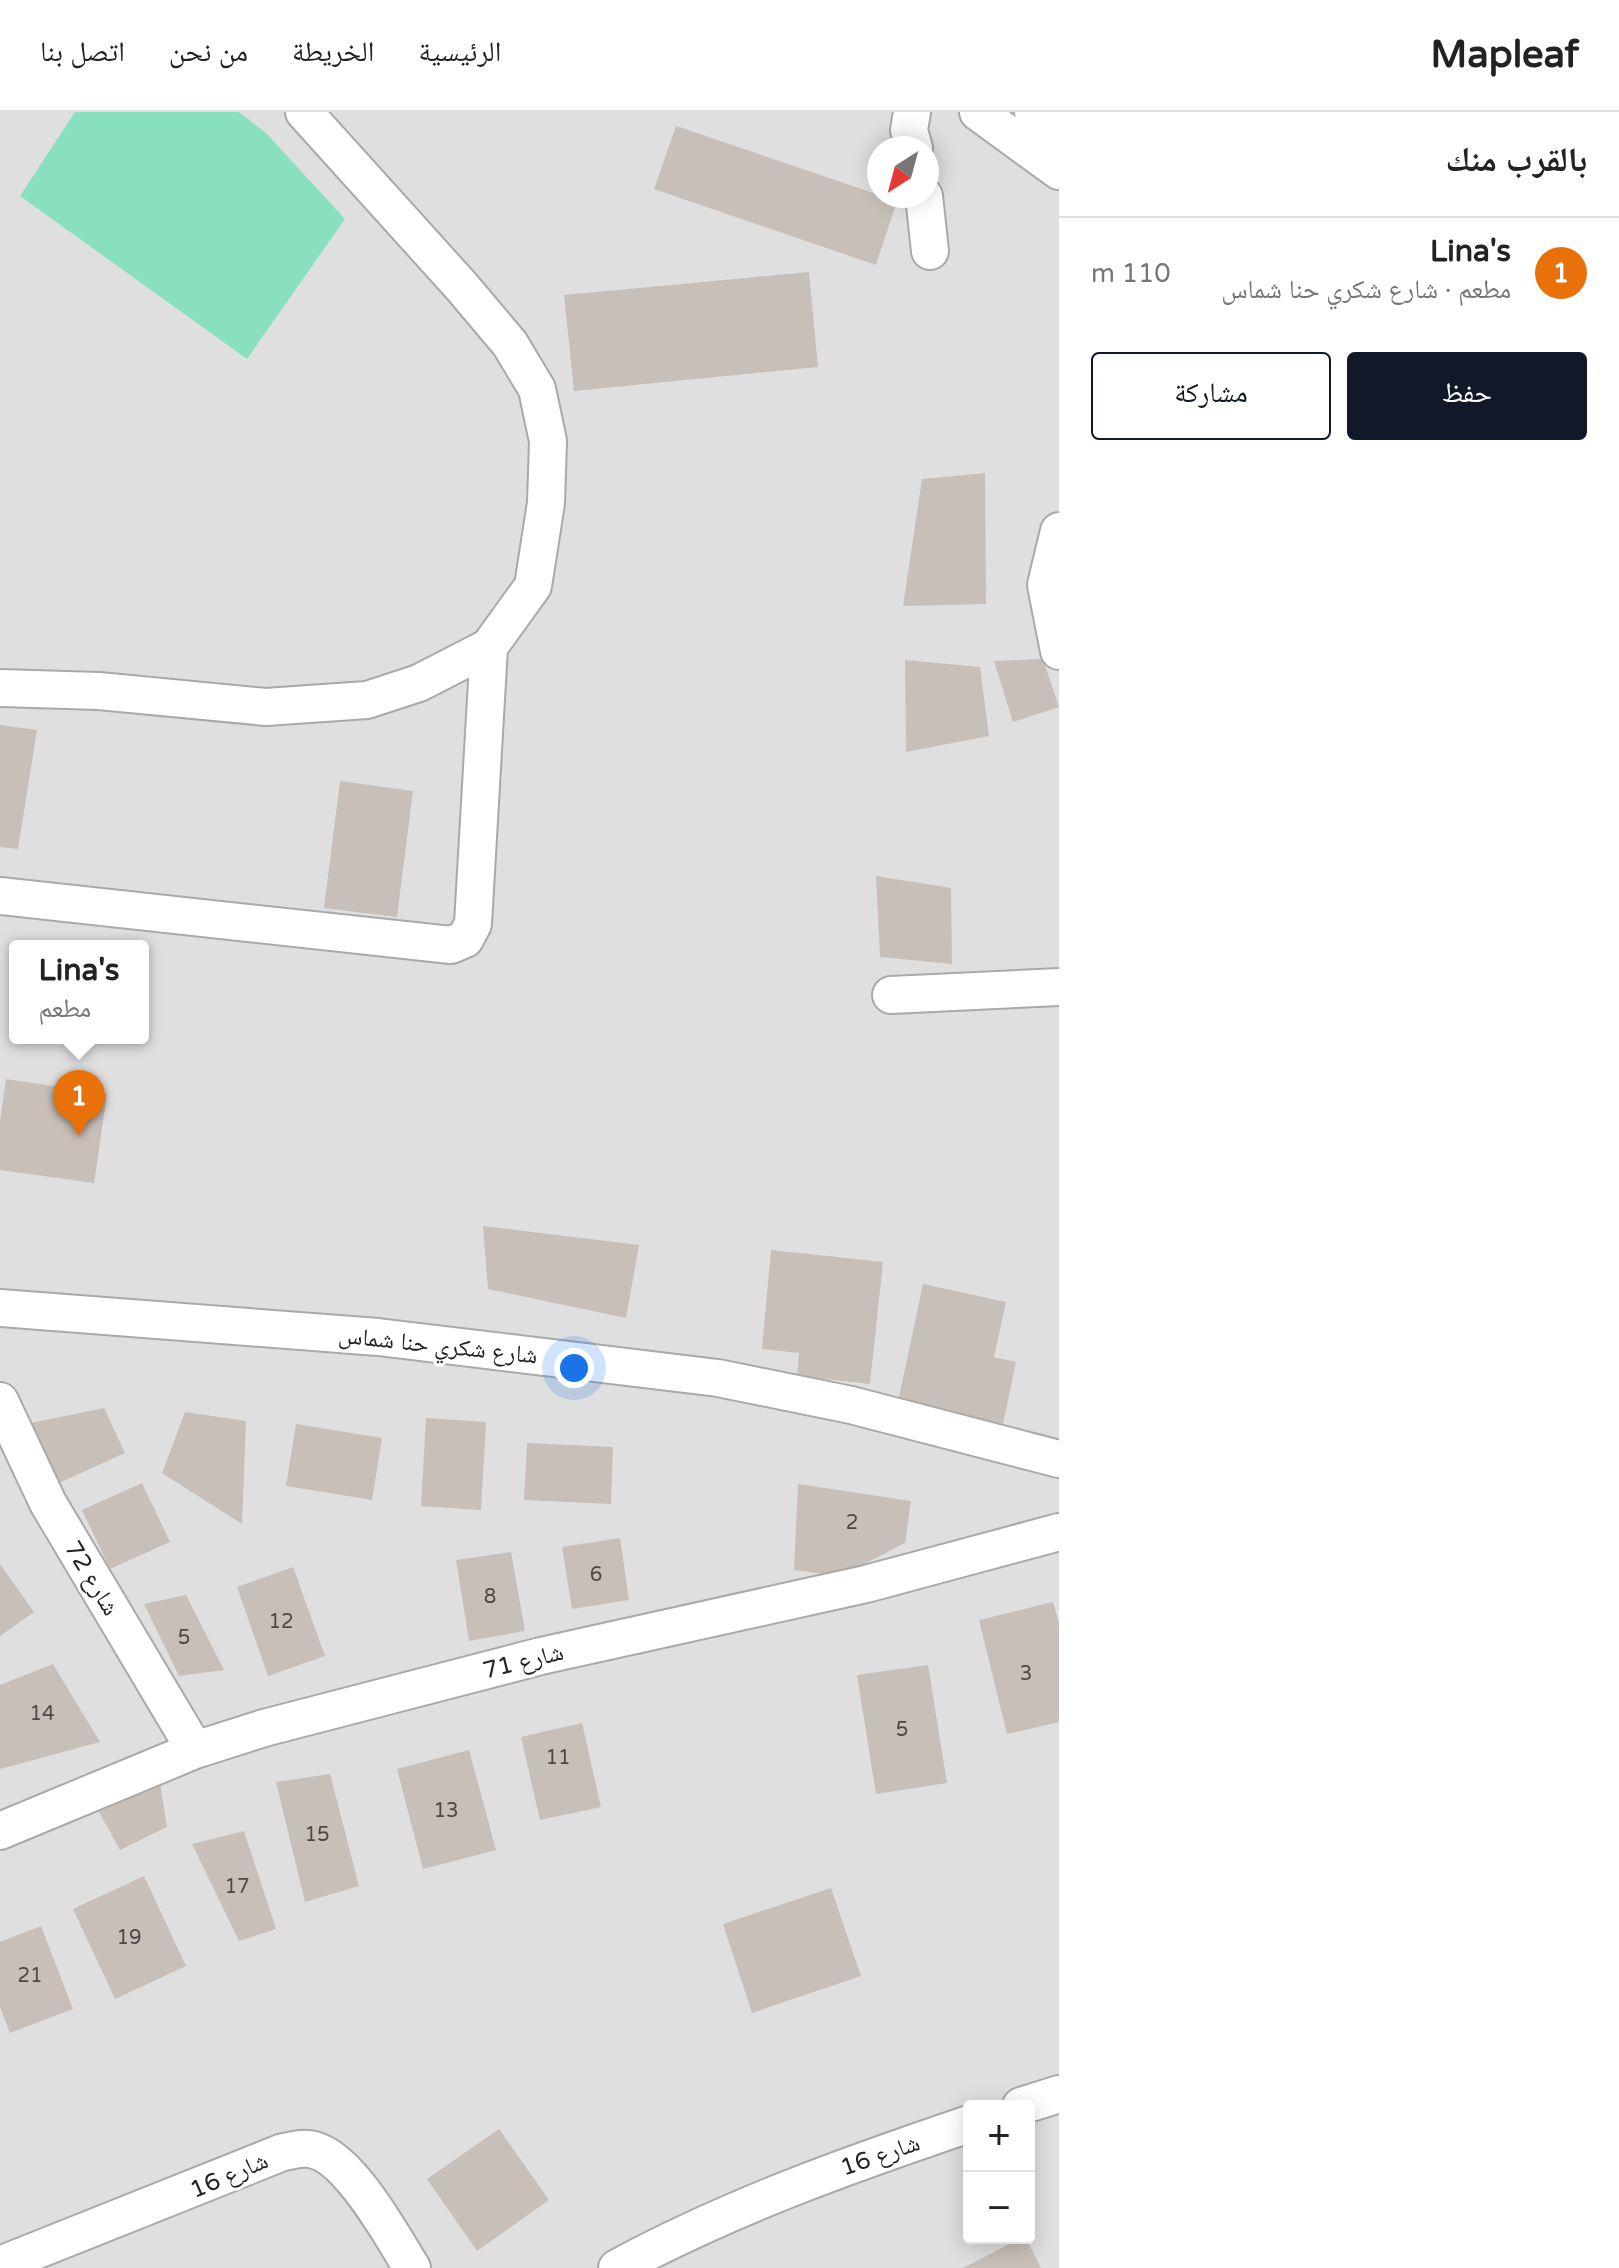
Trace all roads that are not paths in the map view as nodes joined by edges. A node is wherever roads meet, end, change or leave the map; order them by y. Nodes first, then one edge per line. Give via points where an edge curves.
1 (304, 112) edge
2 (912, 112) edge
3 (978, 112) edge
4 (1033, 112) edge
5 (1059, 131) edge
6 (911, 136) edge
7 (1059, 171) edge
8 (925, 208) edge
9 (930, 251) dead end
10 (1059, 531) edge
11 (489, 647) junction
12 (1059, 651) edge
13 (0, 688) edge
14 (0, 896) edge
15 (1059, 987) edge
16 (891, 995) dead end
17 (0, 1308) edge
18 (0, 1401) edge
19 (1059, 1459) edge
20 (1059, 1532) edge
21 (195, 1750) junction
22 (0, 1831) edge
23 (1059, 2094) edge
24 (1035, 2102) edge
25 (963, 2126) edge
26 (0, 2265) edge
27 (412, 2268) edge
28 (617, 2268) edge

1 - 11 street via 472,298 510,344 537,389 548,441 546,503 533,586
2 - 6 street
3 - 7 street
4 - 5 street
8 - 9 street
10 - 12 street via 1046,585
11 - 13 street via 419,683 367,700 266,707 99,691
11 - 14 street via 473,924 465,939 451,945
15 - 16 street
17 - 19 street, شارع شكري حنا شماس via 378,1337 718,1378 851,1405
18 - 21 street, شارع 72 via 48,1503
20 - 21 street, شارع 71 via 866,1584 541,1656
21 - 22 street, شارع 71
23 - 24 street
25 - 28 street, شارع 16 via 761,2199 693,2227
26 - 27 street, شارع 16 via 283,2152 310,2148 337,2162 374,2207

